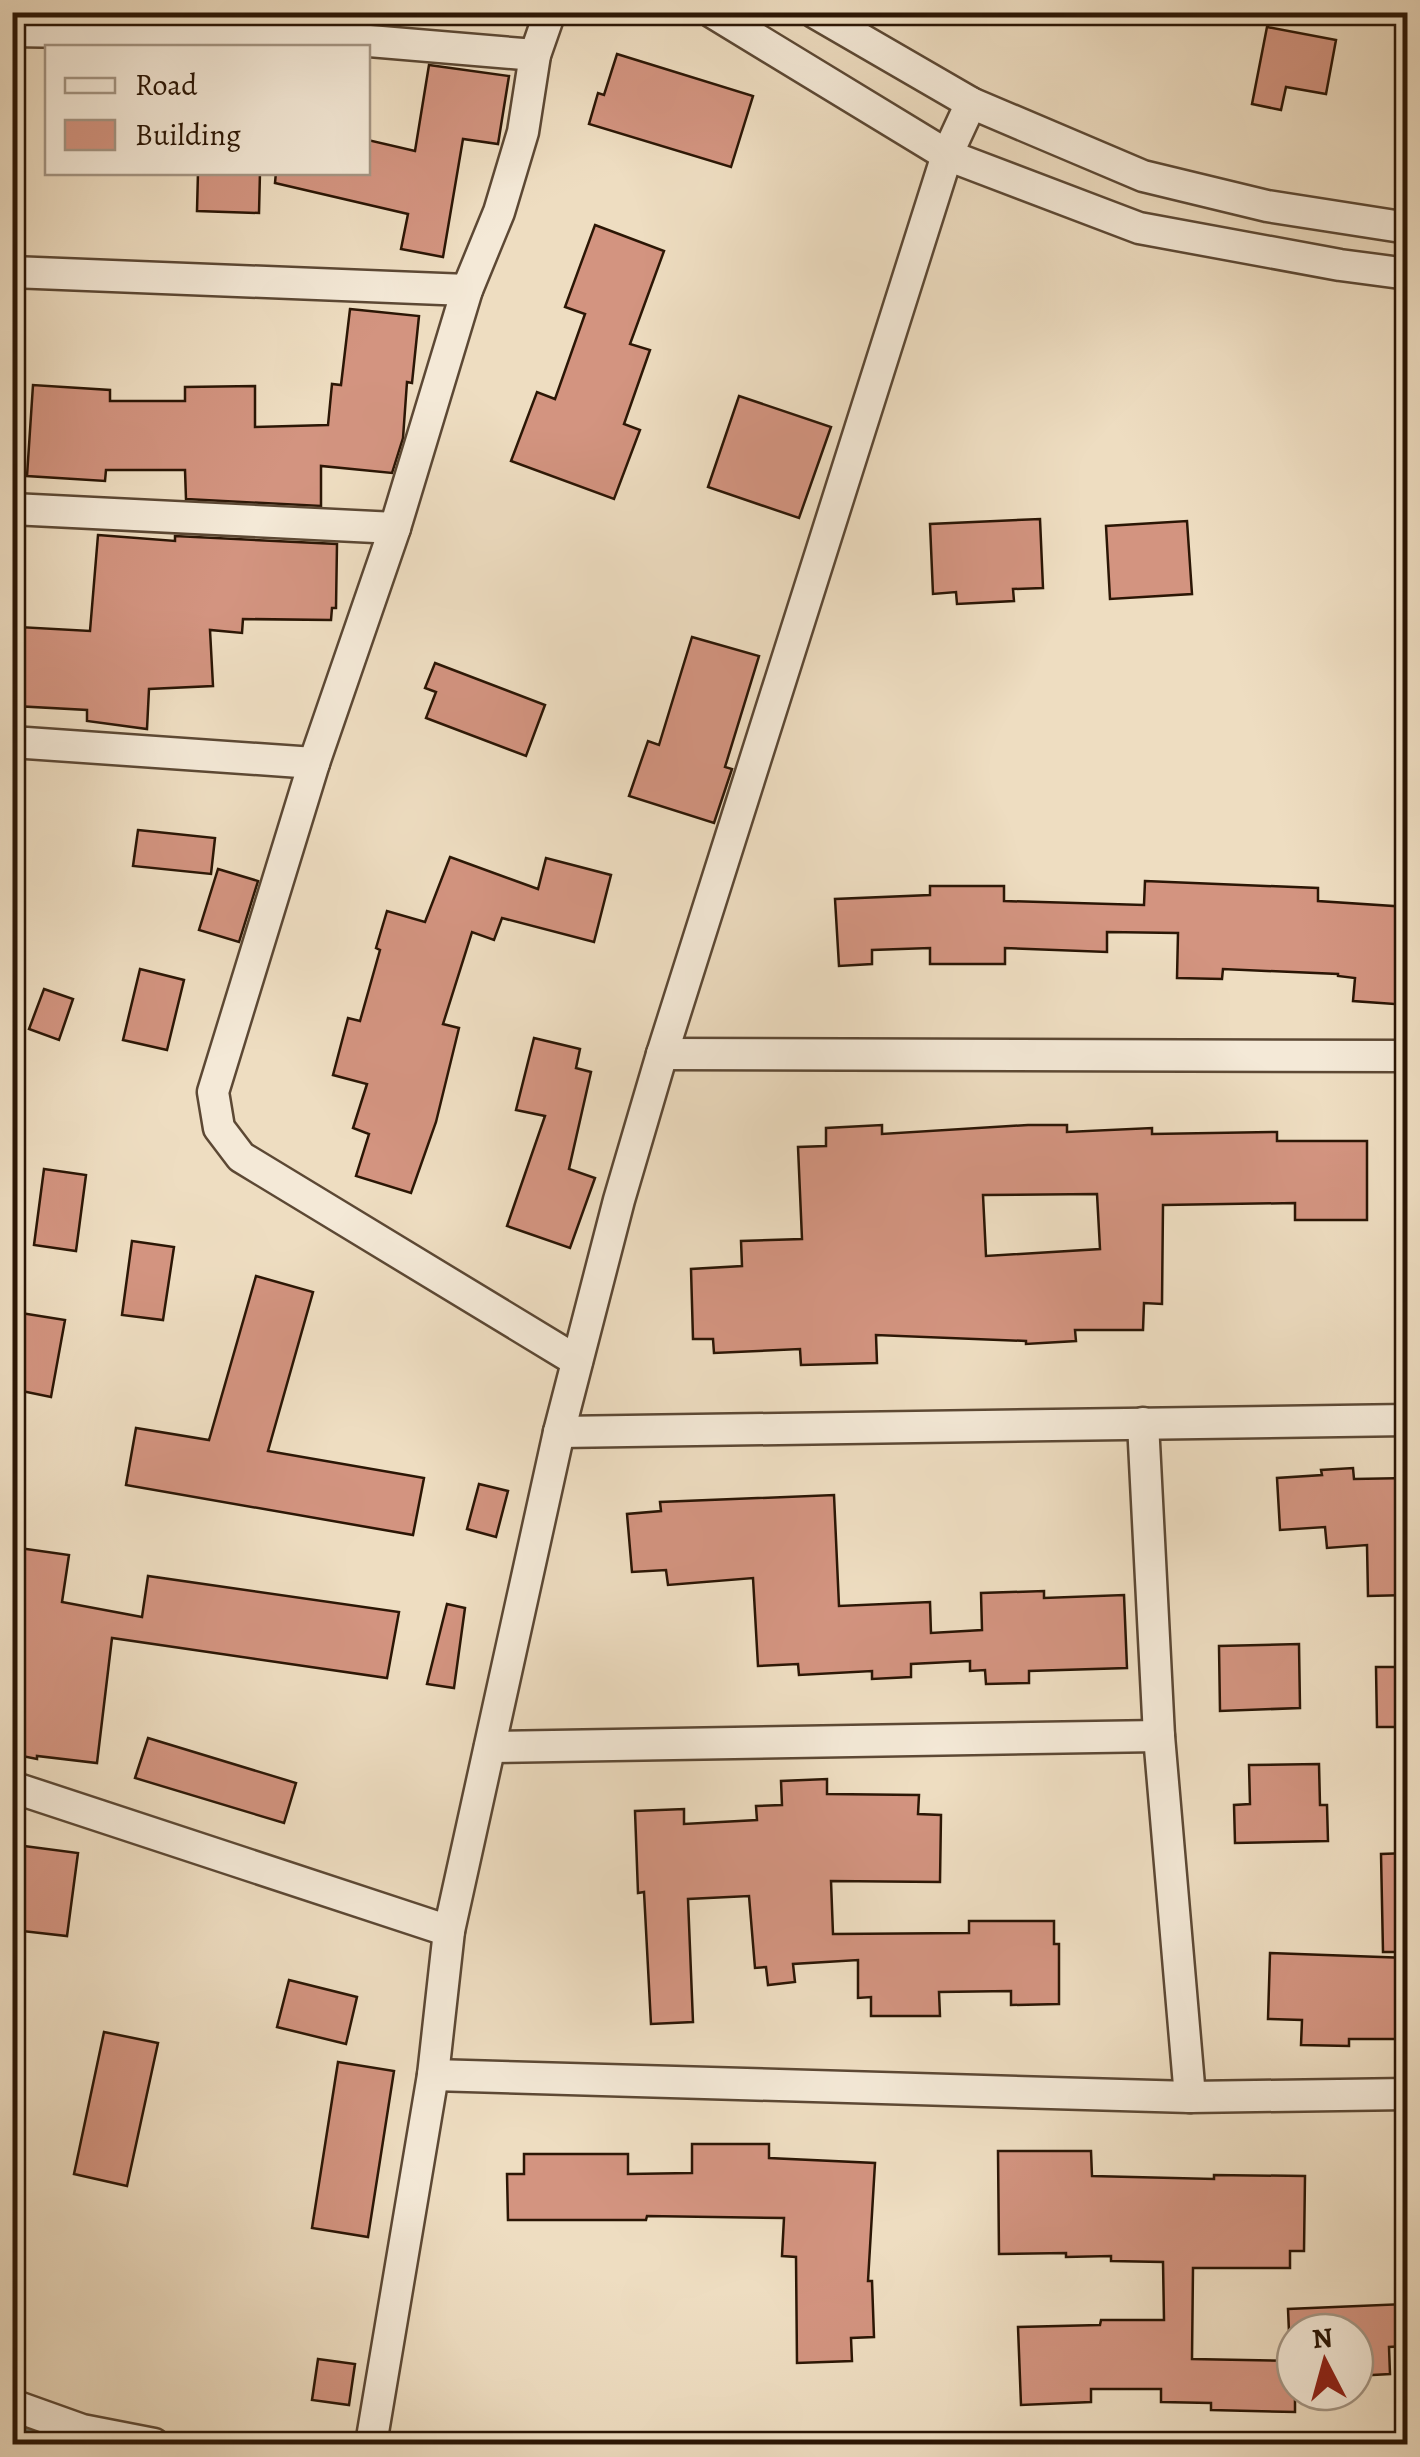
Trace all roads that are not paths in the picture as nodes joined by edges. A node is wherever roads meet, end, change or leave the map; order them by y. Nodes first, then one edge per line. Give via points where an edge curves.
1 (550, 12) edge
2 (712, 12) edge
3 (814, 12) edge
4 (12, 31) edge
5 (536, 55) junction
6 (971, 103) junction
7 (946, 155) junction
8 (1408, 228) edge
9 (12, 272) edge
10 (1408, 274) edge
11 (466, 290) junction
12 (12, 509) edge
13 (395, 528) junction
14 (12, 742) edge
15 (314, 763) junction
16 (662, 1054) junction
17 (1408, 1056) edge
18 (578, 1361) junction
19 (1408, 1420) edge
20 (1143, 1423) junction
21 (558, 1432) junction
22 (1158, 1736) junction
23 (490, 1747) junction
24 (12, 1787) edge
25 (448, 1931) junction
26 (433, 2075) junction
27 (1408, 2094) edge
28 (1190, 2097) junction
29 (12, 2406) edge
30 (154, 2444) edge
31 (371, 2444) edge

1 - 5 street
2 - 7 street
3 - 6 street
4 - 5 street via 310,36
5 - 11 street via 524,132
6 - 7 street
6 - 8 street via 1143,176 1268,206
7 - 10 street via 1140,228
7 - 16 street
9 - 11 street
11 - 13 street
12 - 13 street
13 - 15 street
14 - 15 street
15 - 18 street via 213,1092 219,1128 241,1157
16 - 17 street
16 - 18 street
18 - 21 street
19 - 20 street
20 - 21 street
20 - 22 street
21 - 23 street
22 - 23 street
22 - 28 street
23 - 25 street
24 - 25 street
25 - 26 street
26 - 28 street
26 - 31 street
27 - 28 street
29 - 30 street via 82,2430

